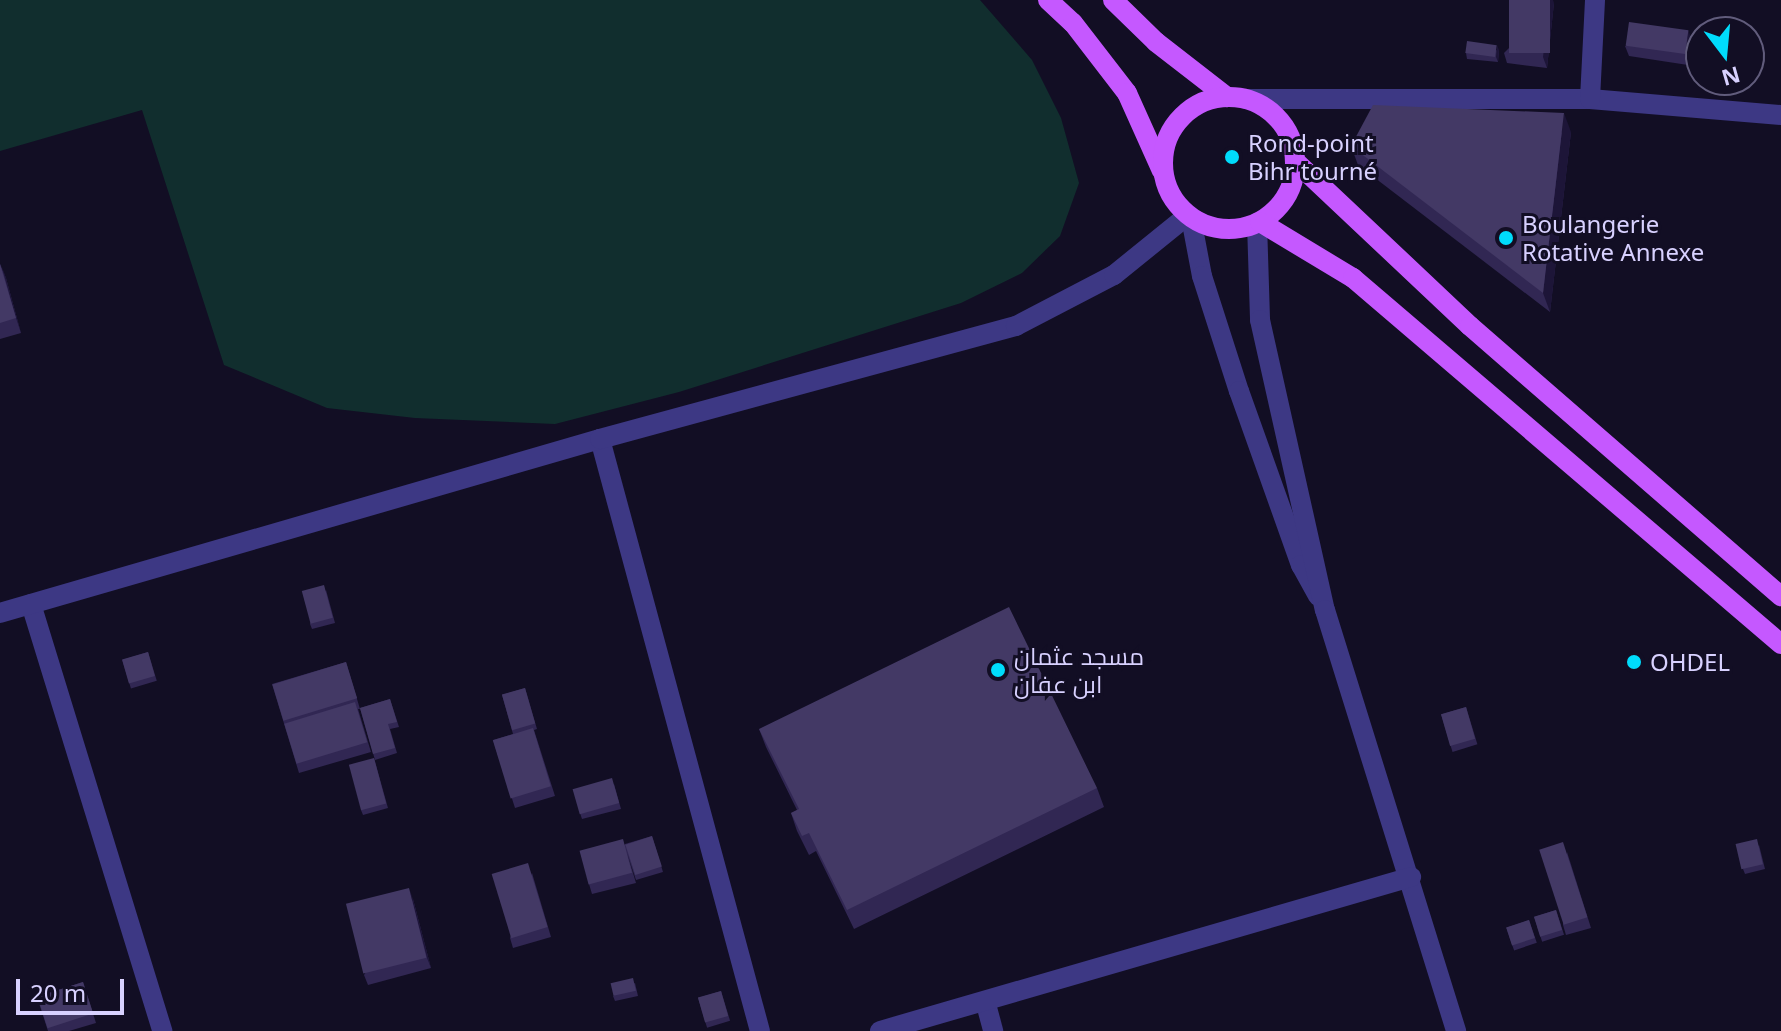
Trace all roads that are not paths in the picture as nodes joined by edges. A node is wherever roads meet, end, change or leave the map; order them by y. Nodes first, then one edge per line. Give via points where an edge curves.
1 (1048, 0) edge
2 (1595, 0) edge
3 (1118, 3) edge
4 (1236, 98) junction
5 (1590, 99) junction
6 (1781, 115) edge
7 (1296, 162) junction
8 (1164, 176) junction
9 (1189, 216) junction
10 (1258, 223) junction
11 (600, 439) junction
12 (1781, 596) edge
13 (31, 604) junction
14 (1325, 610) junction
15 (0, 613) edge
16 (1781, 644) edge
17 (1411, 877) junction
18 (986, 1004) junction
19 (162, 1031) edge
20 (760, 1031) edge
21 (880, 1031) edge
22 (993, 1031) edge
23 (1456, 1031) edge

1 - 8 main road via 1073,23 1127,93
2 - 5 street
3 - 4 main road
4 - 5 street
4 - 7 main road via 1282,122
4 - 8 main road via 1199,104 1177,122 1167,139
5 - 6 street
7 - 10 main road via 1283,203
7 - 12 main road via 1470,326
8 - 9 main road
9 - 10 main road via 1223,229
9 - 11 street via 1114,275 1016,326
9 - 14 street via 1239,391 1301,565
10 - 14 street via 1260,320
10 - 16 main road via 1378,298
11 - 13 street
11 - 20 street
13 - 15 street
13 - 19 street
14 - 17 street
17 - 18 street
17 - 23 street
18 - 21 street
18 - 22 street

